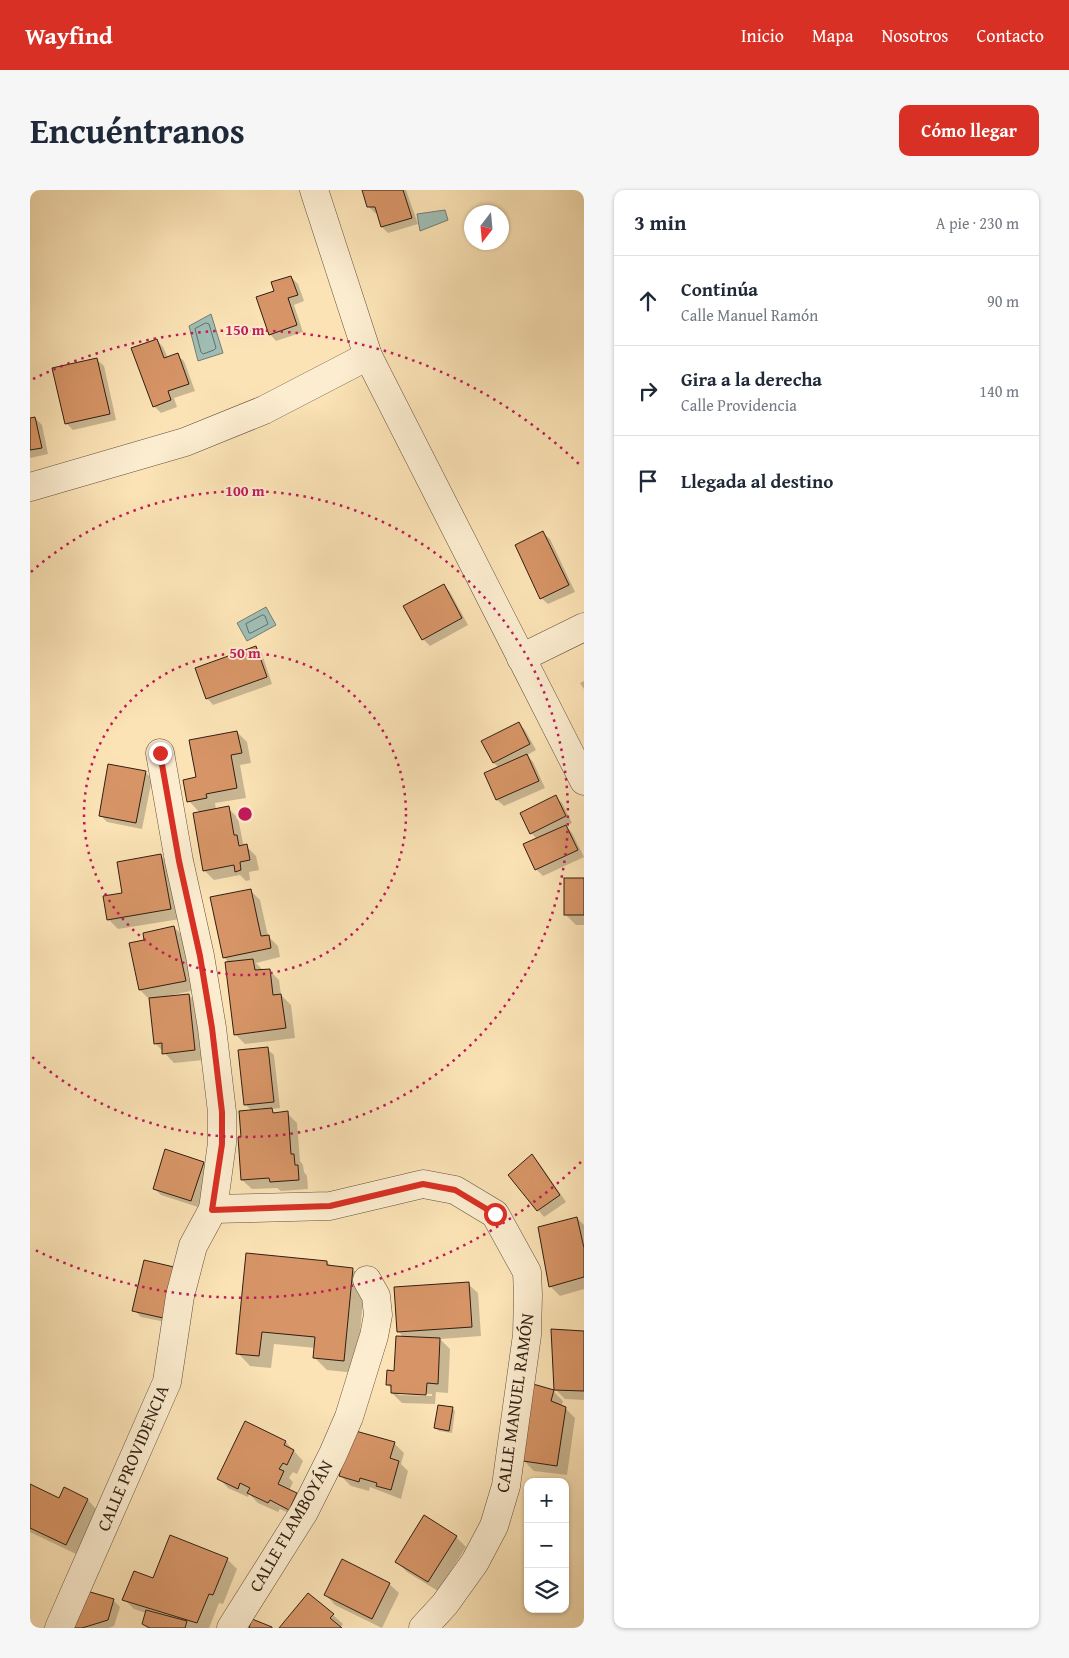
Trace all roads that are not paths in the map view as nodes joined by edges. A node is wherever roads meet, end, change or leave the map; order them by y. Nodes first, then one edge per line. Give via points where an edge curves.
1 (314, 190) edge
2 (368, 356) junction
3 (30, 487) edge
4 (584, 627) edge
5 (521, 658) junction
6 (160, 753) dead end
7 (584, 781) edge
8 (212, 1210) junction
9 (367, 1280) dead end
10 (59, 1628) edge
11 (231, 1628) edge
12 (424, 1628) edge

1 - 2 street
2 - 3 street via 264,410 185,442
2 - 5 street
4 - 5 street
5 - 7 street
6 - 8 street, CALLE PROVIDENCIA via 200,956 222,1112 222,1144
8 - 10 street, CALLE PROVIDENCIA via 190,1254 166,1382
8 - 12 street, CALLE MANUEL RAMÓN via 330,1206 423,1184 455,1190 495,1214 526,1272 527,1334 506,1486 494,1526 474,1562
9 - 11 street, CALLE FLAMBOYÁN via 376,1296 378,1315 349,1417 304,1512

